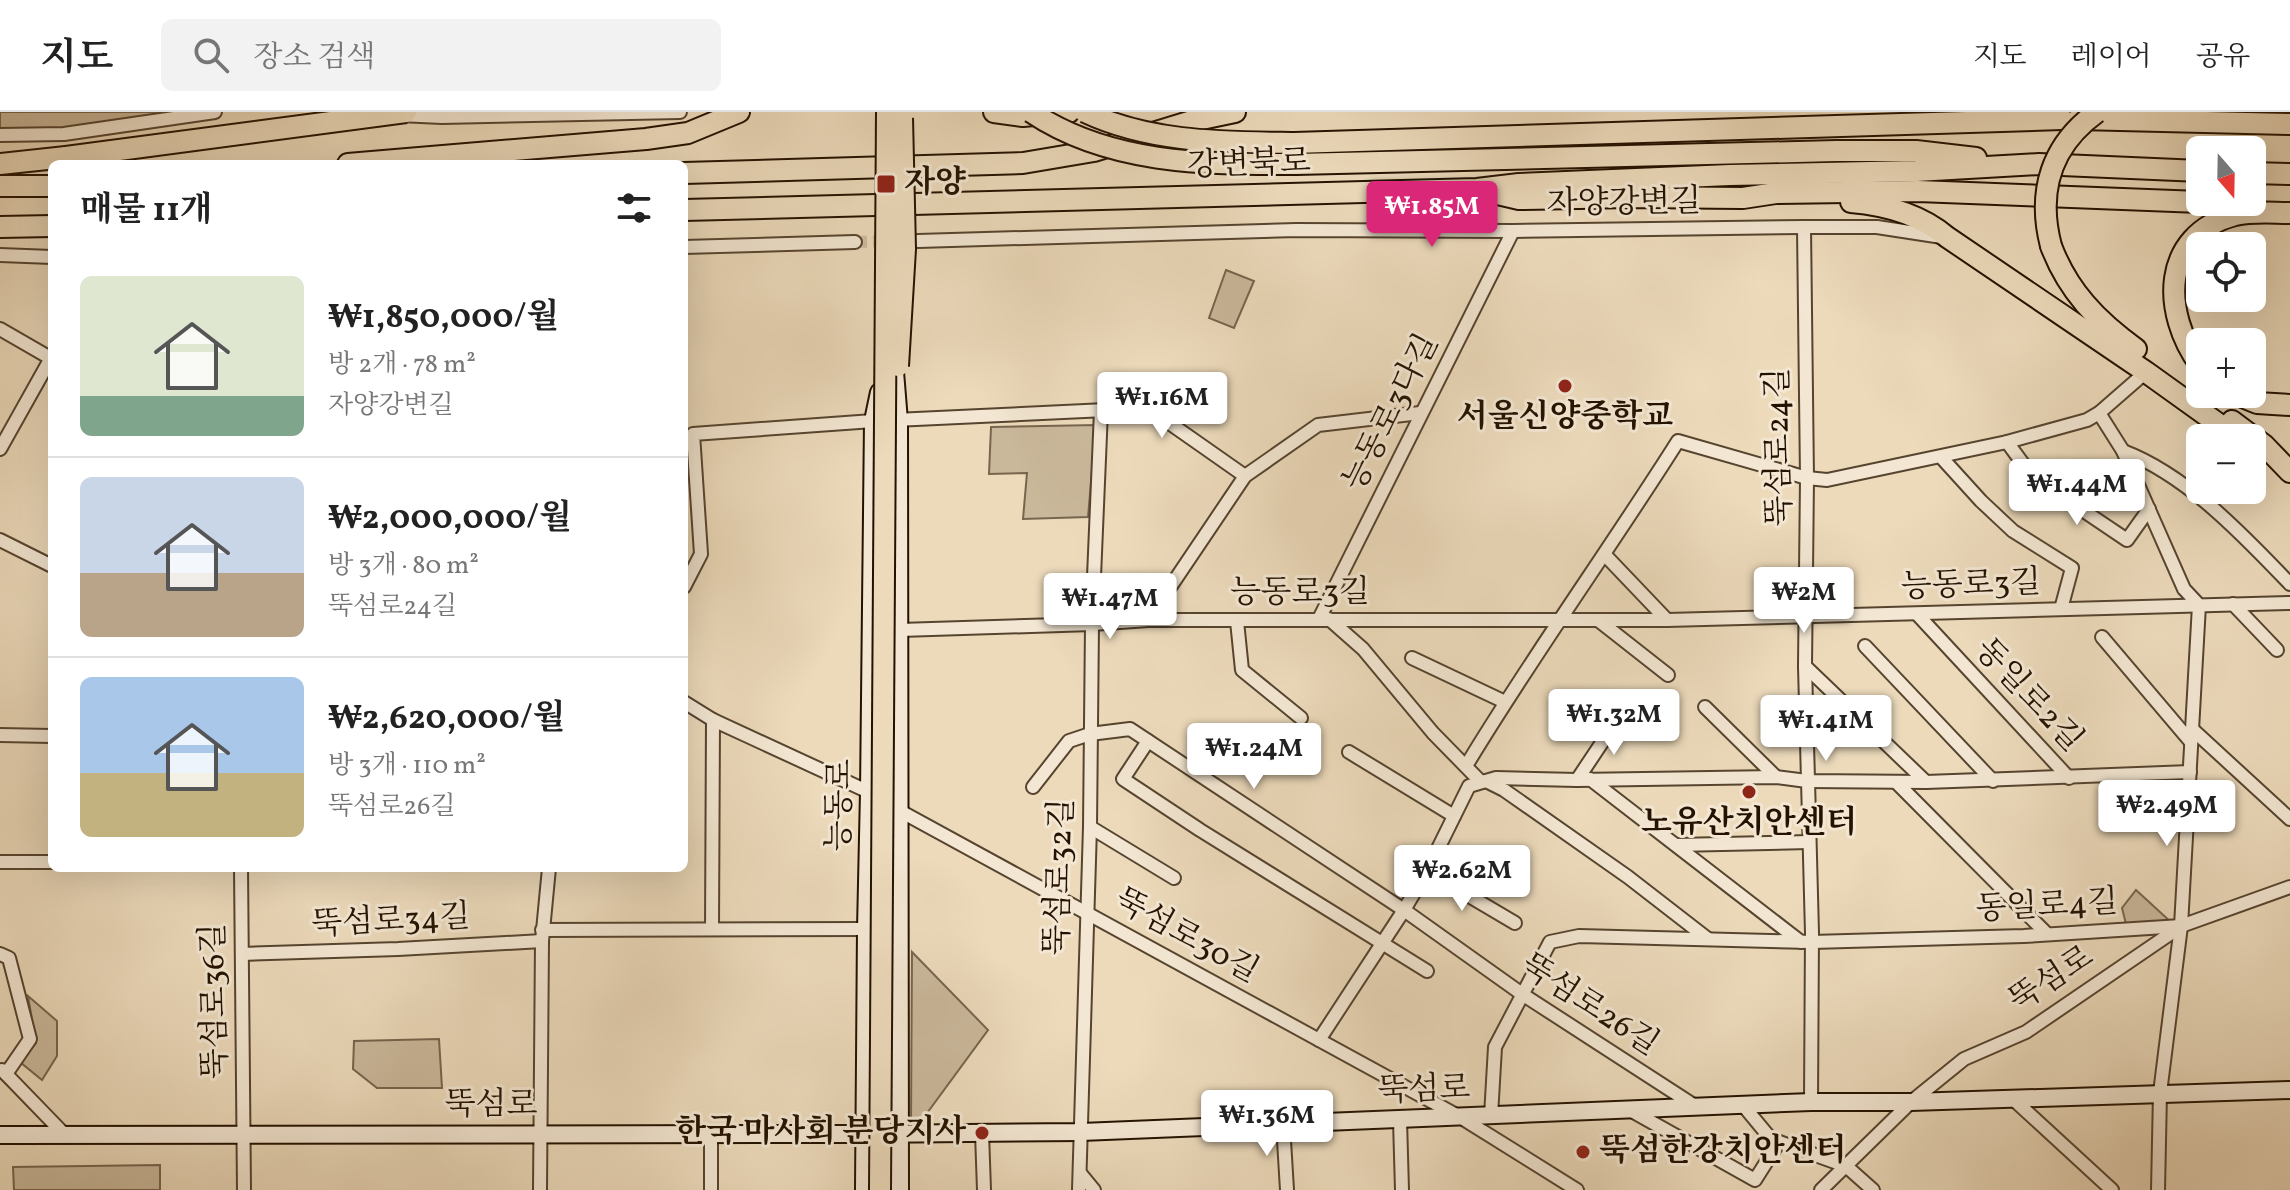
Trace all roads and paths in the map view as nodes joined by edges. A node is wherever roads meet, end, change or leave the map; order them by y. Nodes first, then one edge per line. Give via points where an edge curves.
1 (215, 112) edge
2 (325, 112) edge
3 (406, 112) edge
4 (680, 112) edge
5 (739, 112) edge
6 (887, 112) edge
7 (902, 112) edge
8 (994, 112) edge
9 (1031, 112) edge
10 (1069, 112) edge
11 (1085, 112) edge
12 (1235, 112) edge
13 (1964, 112) edge
14 (2097, 112) edge
15 (2062, 119) junction
16 (2290, 124) edge
17 (0, 135) edge
18 (396, 160) edge
19 (0, 164) edge
20 (2039, 164) junction
21 (2186, 170) edge
22 (688, 173) edge
23 (2266, 173) edge
24 (2290, 174) edge
25 (0, 186) edge
26 (48, 186) edge
27 (1477, 189) junction
28 (1743, 198) junction
29 (2186, 201) edge
30 (2266, 204) edge
31 (2290, 205) edge
32 (688, 210) edge
33 (2290, 213) edge
34 (48, 226) edge
35 (0, 227) edge
36 (1804, 227) junction
37 (1513, 231) junction
38 (1947, 237) junction
39 (918, 241) dead end
40 (855, 244) tunnel mouth
41 (688, 247) edge
42 (0, 255) edge
43 (48, 257) edge
44 (0, 329) edge
45 (2186, 342) edge
46 (48, 356) edge
47 (48, 365) edge
48 (2146, 372) junction
49 (2266, 404) edge
50 (2290, 405) edge
51 (1101, 411) junction
52 (1420, 413) junction
53 (2099, 413) junction
54 (873, 421) junction
55 (899, 421) junction
56 (2218, 424) edge
57 (688, 432) edge
58 (2007, 442) junction
59 (0, 449) edge
60 (2123, 451) junction
61 (1941, 457) junction
62 (2266, 458) edge
63 (2290, 472) edge
64 (1245, 476) junction
65 (1807, 478) junction
66 (2290, 486) edge
67 (2149, 509) junction
68 (0, 540) edge
69 (1605, 555) junction
70 (48, 564) edge
71 (688, 579) edge
72 (2290, 584) edge
73 (2290, 603) edge
74 (2233, 604) junction
75 (2199, 605) junction
76 (2061, 609) junction
77 (1917, 614) junction
78 (1807, 617) junction
79 (1324, 619) junction
80 (1148, 620) junction
81 (1598, 620) junction
82 (1667, 620) junction
83 (1237, 621) junction
84 (1558, 621) junction
85 (1092, 624) junction
86 (900, 630) junction
87 (2102, 637) dead end
88 (1865, 646) dead end
89 (2277, 650) dead end
90 (1412, 658) dead end
91 (1805, 666) junction
92 (1668, 675) dead end
93 (1505, 702) junction
94 (688, 704) edge
95 (1705, 707) dead end
96 (1621, 714) dead end
97 (1301, 718) dead end
98 (713, 720) junction
99 (1090, 734) junction
100 (0, 735) edge
101 (48, 736) edge
102 (2192, 736) junction
103 (1148, 741) junction
104 (1349, 752) dead end
105 (1466, 766) junction
106 (2190, 772) junction
107 (1776, 777) junction
108 (2069, 778) junction
109 (1583, 779) junction
110 (1807, 781) junction
111 (1993, 781) junction
112 (1896, 782) junction
113 (1926, 782) junction
114 (1479, 783) junction
115 (1033, 787) dead end
116 (869, 792) junction
117 (900, 811) junction
118 (1454, 816) junction
119 (2290, 819) edge
120 (1090, 827) junction
121 (1809, 842) junction
122 (1676, 845) junction
123 (0, 862) edge
124 (48, 862) edge
125 (1427, 871) junction
126 (241, 872) edge
127 (549, 872) edge
128 (1174, 878) dead end
129 (2290, 887) edge
130 (1404, 910) junction
131 (1086, 912) junction
132 (1515, 923) dead end
133 (2181, 926) junction
134 (712, 929) junction
135 (866, 929) junction
136 (2047, 934) junction
137 (542, 935) junction
138 (1708, 939) junction
139 (1383, 942) junction
140 (1806, 942) junction
141 (242, 954) junction
142 (4, 956) edge
143 (1427, 971) dead end
144 (1522, 994) junction
145 (1319, 1040) junction
146 (3, 1071) edge
147 (2290, 1090) edge
148 (2160, 1093) junction
149 (2012, 1098) junction
150 (1811, 1102) junction
151 (1911, 1102) junction
152 (1742, 1104) junction
153 (1695, 1106) junction
154 (1630, 1109) junction
155 (1491, 1116) junction
156 (1460, 1117) junction
157 (1400, 1120) junction
158 (1283, 1124) junction
159 (1081, 1132) junction
160 (982, 1133) junction
161 (244, 1134) junction
162 (539, 1134) junction
163 (711, 1134) junction
164 (865, 1134) junction
165 (899, 1134) junction
166 (0, 1135) edge
167 (65, 1135) junction
168 (1779, 1142) junction
169 (1846, 1166) junction
170 (1080, 1173) junction
171 (2161, 1188) edge
172 (244, 1190) edge
173 (540, 1190) edge
174 (711, 1190) edge
175 (864, 1190) edge
176 (880, 1190) edge
177 (889, 1190) edge
178 (900, 1190) edge
179 (984, 1190) edge
180 (1079, 1190) edge
181 (1094, 1190) edge
182 (1287, 1190) edge
183 (1402, 1190) edge
184 (1577, 1190) edge
185 (1821, 1190) edge
186 (1873, 1190) edge
187 (2112, 1190) edge

1 - 17 street via 64,134
2 - 4 street via 442,117
3 - 19 highway, bridge
5 - 18 highway via 688,133 646,139
6 - 176 highway, bridge
7 - 177 highway, bridge via 905,249 895,416
8 - 10 highway
9 - 20 highway, bridge via 1068,132 1136,155 1219,164 1868,151
11 - 15 highway, bridge via 1160,136 1294,143
12 - 22 highway, 강변북로 via 1094,151 1023,163
13 - 15 highway
14 - 63 highway, bridge via 2061,147 2049,178 2047,231 2064,275 2099,320 2264,445
15 - 16 highway
20 - 21 highway, 강변북로
20 - 27 highway, 강변북로
23 - 24 highway
25 - 26 highway
27 - 28 highway via 1519,199
27 - 32 highway, 강변북로
28 - 29 highway via 1918,191
28 - 38 highway via 1871,204 1931,223
30 - 31 highway
33 - 45 highway via 2220,220 2182,255 2174,307
34 - 35 highway
36 - 37 street, 자양강변길
36 - 38 street, 자양강변길 via 1877,227
36 - 65 street, 뚝섬로24길
37 - 39 street, 자양강변길 via 1296,230
37 - 52 street, 능동로3다길
38 - 48 highway
40 - 41 street
42 - 43 street
44 - 46 street
47 - 59 street
48 - 53 street
48 - 56 highway
49 - 50 highway
51 - 55 street
51 - 64 street via 1148,408
51 - 85 street, 뚝섬로32길
52 - 64 street via 1318,425
52 - 79 street, 능동로3다길
53 - 58 street
53 - 60 street
54 - 55 street
54 - 55 main road, 능동로 via 888,367
54 - 57 street
54 - 116 main road, 능동로
55 - 86 main road, 능동로
57 - 71 street via 701,554
58 - 61 street
58 - 67 street via 2032,476 2127,540
60 - 67 street
60 - 72 street via 2141,458 2219,514
61 - 65 street via 1827,480
61 - 76 street via 2013,531 2072,568
62 - 66 highway
64 - 80 street
65 - 69 street via 1678,441
65 - 78 street, 뚝섬로24길
67 - 75 street via 2184,589
68 - 70 street
69 - 82 street
69 - 84 street
73 - 74 street, 능동로3길
74 - 75 street, 능동로3길
74 - 89 street
75 - 76 street, 능동로3길
75 - 102 street
76 - 77 street, 능동로3길
77 - 78 street, 능동로3길
77 - 108 street, 동일로2길
78 - 82 street, 능동로3길
78 - 91 street, 뚝섬로24길
79 - 83 street, 능동로3길
79 - 84 street, 능동로3길
79 - 105 street via 1363,649
80 - 83 street, 능동로3길
80 - 85 street, 능동로3길
81 - 82 street, 능동로3길
81 - 84 street, 능동로3길
81 - 92 street
83 - 97 street via 1242,670
84 - 93 street
85 - 86 street, 능동로3길
85 - 99 street, 뚝섬로32길
86 - 117 main road, 능동로
87 - 102 street
88 - 111 street
90 - 93 street
91 - 110 street, 뚝섬로24길
91 - 113 street
93 - 105 street
94 - 98 street
95 - 107 street
96 - 109 street
98 - 116 street
98 - 134 street
99 - 103 street, 뚝섬로26길 via 1130,729
99 - 115 street via 1069,741
99 - 120 street, 뚝섬로32길
100 - 101 street
102 - 106 street
102 - 119 street
103 - 130 street, 뚝섬로26길
103 - 139 street via 1123,779
104 - 118 street
105 - 114 street
106 - 108 street
106 - 133 street
107 - 109 street
107 - 110 street
108 - 111 street
109 - 114 street via 1496,778
109 - 122 street
110 - 112 street
110 - 121 street, 뚝섬로24길
111 - 113 street
112 - 113 street
112 - 136 street
114 - 118 street
114 - 138 street via 1504,790
116 - 135 main road, 능동로
117 - 131 street, 뚝섬로30길
117 - 165 main road, 능동로
118 - 125 street
120 - 128 street
120 - 131 street, 뚝섬로32길
121 - 122 street
121 - 140 street, 뚝섬로24길
122 - 140 street
123 - 124 street
125 - 130 street
125 - 132 street
126 - 141 street, 뚝섬로36길
127 - 137 street
129 - 133 street, 동일로4길
130 - 139 street
130 - 144 street, 뚝섬로26길
131 - 145 street, 뚝섬로30길
131 - 159 street, 뚝섬로32길
133 - 136 street, 동일로4길
133 - 148 street
133 - 151 street, 뚝섬로 via 2026,1032 1964,1059
134 - 135 street, 뚝섬로34길
134 - 137 street, 뚝섬로34길
135 - 164 main road, 능동로
136 - 140 street, 동일로4길
137 - 141 street, 뚝섬로34길 via 398,949
137 - 162 street
138 - 140 street, 동일로4길
138 - 144 street, 동일로4길 via 1579,936 1550,942
139 - 143 street
139 - 145 street
140 - 150 street, 뚝섬로24길
141 - 161 street, 뚝섬로36길
142 - 146 street via 30,1039
144 - 153 street, 뚝섬로26길
144 - 155 street, 동일로4길 via 1495,1047
145 - 156 street, 뚝섬로30길
146 - 167 street
147 - 148 main road, 뚝섬로
148 - 149 main road, 뚝섬로
148 - 171 street
149 - 151 main road, 뚝섬로
149 - 187 street
150 - 151 main road, 뚝섬로
150 - 152 main road, 뚝섬로
151 - 169 street
152 - 153 main road, 뚝섬로
152 - 168 street
153 - 154 main road, 뚝섬로
154 - 155 main road, 뚝섬로
154 - 168 street via 1755,1180
155 - 156 main road, 뚝섬로
156 - 157 main road, 뚝섬로
156 - 184 street, 뚝섬로30길
157 - 158 main road, 뚝섬로
157 - 183 street
158 - 159 main road, 뚝섬로
158 - 182 street
159 - 160 main road, 뚝섬로
159 - 170 street, 뚝섬로32길
160 - 165 main road, 뚝섬로
160 - 179 street
161 - 162 main road, 뚝섬로
161 - 167 main road, 뚝섬로
161 - 172 street, 뚝섬로36길
162 - 163 main road, 뚝섬로
162 - 173 street
163 - 164 main road, 뚝섬로
163 - 174 street
164 - 165 main road, 뚝섬로
164 - 175 main road, 능동로
165 - 178 main road, 능동로
166 - 167 main road, 뚝섬로
168 - 169 street
169 - 185 street
169 - 186 street
170 - 180 street, 뚝섬로32길
170 - 181 street

